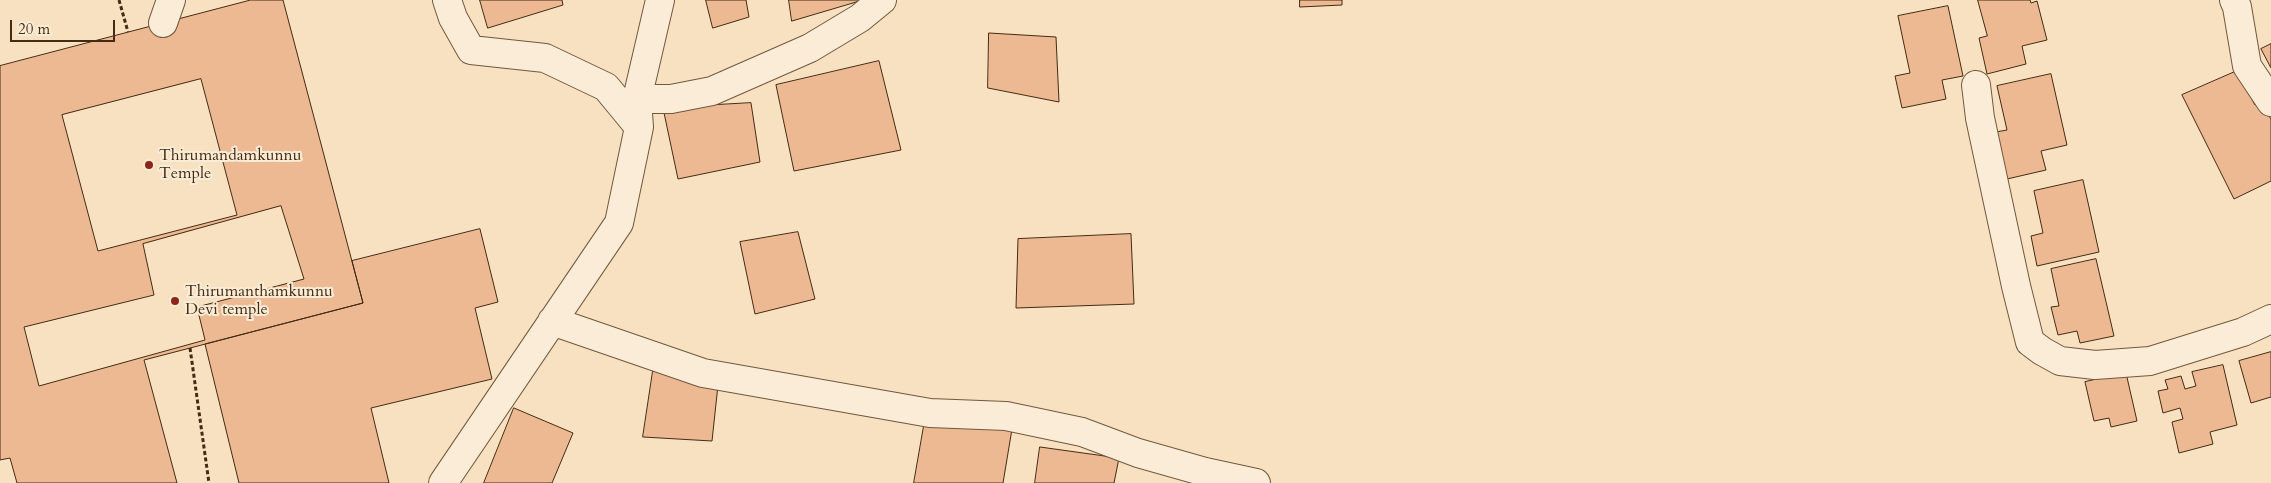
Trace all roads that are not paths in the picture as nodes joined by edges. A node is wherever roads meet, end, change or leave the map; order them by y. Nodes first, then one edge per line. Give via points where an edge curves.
1 (447, 0) edge
2 (660, 0) edge
3 (882, 0) edge
4 (2234, 0) edge
5 (1976, 85) dead end
6 (638, 99) junction
7 (2271, 102) edge
8 (639, 127) junction
9 (2271, 319) edge
10 (552, 321) junction
11 (443, 483) edge
12 (1256, 483) edge

1 - 8 street via 452,18 471,50 545,58 606,87
2 - 6 street
3 - 6 street via 860,18 810,48 712,91 671,99
4 - 7 street via 2247,66
5 - 9 street via 1982,127 2030,342 2060,361 2095,365 2150,362 2242,332
6 - 8 street
8 - 10 street via 619,223
10 - 11 street
10 - 12 street via 703,373 930,412 1015,418 1082,432 1138,453

